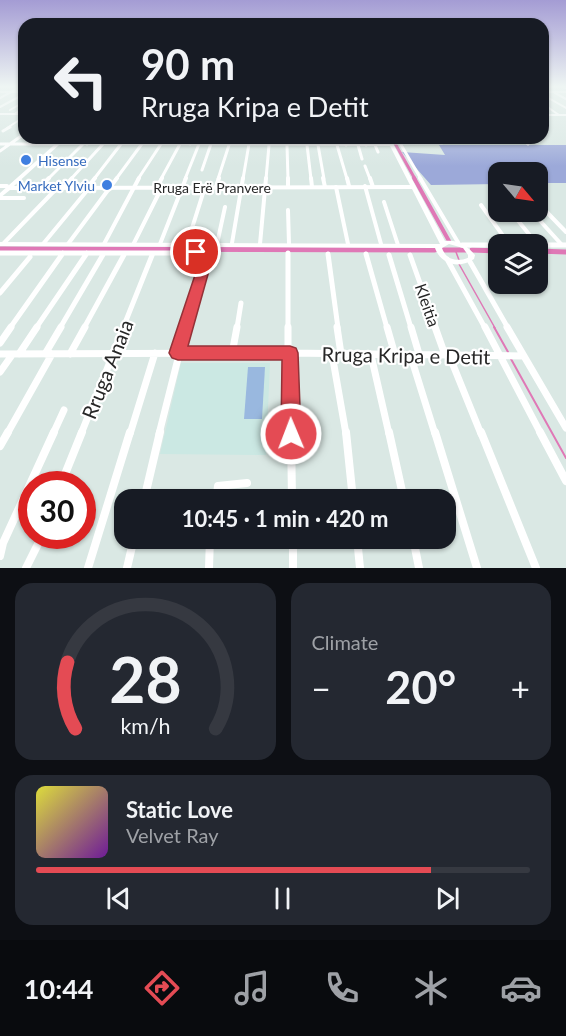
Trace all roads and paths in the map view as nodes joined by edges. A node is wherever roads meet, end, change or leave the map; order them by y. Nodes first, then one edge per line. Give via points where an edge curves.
1 (2, 115) edge
2 (18, 115) edge
3 (549, 115) edge
4 (559, 115) joint
5 (566, 115) edge
6 (18, 120) edge
7 (3, 131) dead end
8 (18, 138) edge
9 (0, 144) edge
10 (10, 144) junction
11 (28, 144) joint
12 (56, 144) junction
13 (85, 144) junction
14 (102, 144) junction
15 (121, 144) joint
16 (141, 144) edge
17 (161, 144) joint
18 (181, 144) junction
19 (190, 144) joint
20 (199, 144) junction
21 (210, 144) joint
22 (230, 144) edge
23 (240, 144) edge
24 (312, 144) edge
25 (316, 144) edge
26 (322, 144) edge
27 (380, 144) edge
28 (392, 144) edge
29 (400, 144) edge
30 (249, 145) junction
31 (268, 145) junction
32 (278, 145) joint
33 (287, 145) junction
34 (296, 145) joint
35 (307, 145) junction
36 (327, 145) joint
37 (337, 145) junction
38 (346, 145) joint
39 (357, 145) junction
40 (366, 145) joint
41 (375, 145) junction
42 (0, 151) edge
43 (378, 152) dead end
44 (362, 159) dead end
45 (366, 166) dead end
46 (202, 170) dead end
47 (0, 186) edge
48 (349, 186) junction
49 (365, 186) junction
50 (8, 187) junction
51 (160, 187) junction
52 (183, 187) junction
53 (205, 187) junction
54 (216, 187) junction
55 (242, 187) junction
56 (266, 187) junction
57 (288, 187) junction
58 (312, 187) junction
59 (325, 187) junction
60 (336, 187) junction
61 (373, 187) junction
62 (39, 188) junction
63 (60, 188) junction
64 (88, 188) junction
65 (110, 188) junction
66 (133, 188) junction
67 (414, 188) junction
68 (0, 196) edge
69 (24, 198) dead end
70 (384, 202) dead end
71 (481, 205) dead end
72 (225, 207) dead end
73 (288, 210) dead end
74 (548, 213) edge
75 (519, 222) edge
76 (542, 222) edge
77 (566, 232) edge
78 (502, 234) edge
79 (529, 234) edge
80 (134, 243) junction
81 (217, 243) junction
82 (232, 243) junction
83 (2, 244) edge
84 (43, 244) junction
85 (69, 244) junction
86 (104, 244) junction
87 (160, 244) junction
88 (187, 244) junction
89 (260, 244) junction
90 (289, 244) junction
91 (348, 244) junction
92 (381, 244) junction
93 (488, 244) edge
94 (548, 244) edge
95 (398, 245) junction
96 (441, 245) junction
97 (461, 245) junction
98 (564, 245) edge
99 (197, 249) junction
100 (63, 253) junction
101 (87, 253) junction
102 (104, 253) junction
103 (124, 253) junction
104 (153, 253) junction
105 (288, 253) dead end
106 (0, 254) edge
107 (328, 254) dead end
108 (366, 255) dead end
109 (389, 255) dead end
110 (410, 255) dead end
111 (30, 257) dead end
112 (447, 259) junction
113 (469, 260) junction
114 (0, 293) edge
115 (242, 303) dead end
116 (0, 343) edge
117 (155, 353) junction
118 (178, 353) junction
119 (289, 353) junction
120 (0, 354) edge
121 (48, 354) junction
122 (70, 354) junction
123 (112, 354) junction
124 (232, 354) junction
125 (332, 354) junction
126 (341, 354) junction
127 (415, 354) junction
128 (16, 355) junction
129 (371, 355) junction
130 (395, 355) junction
131 (447, 355) junction
132 (506, 356) junction
133 (523, 356) junction
134 (0, 372) edge
135 (64, 410) dead end
136 (566, 428) edge
137 (0, 446) edge
138 (66, 471) edge
139 (566, 481) edge
140 (247, 483) dead end
141 (147, 489) edge
142 (218, 489) edge
143 (292, 489) edge
144 (352, 489) edge
145 (401, 489) edge
146 (36, 549) edge
147 (131, 549) edge
148 (210, 549) edge
149 (292, 549) edge
150 (358, 549) edge
151 (415, 549) edge
152 (0, 556) edge
153 (26, 568) edge
154 (88, 568) edge
155 (127, 568) edge
156 (209, 568) edge
157 (293, 568) edge
158 (360, 568) edge
159 (419, 568) edge
160 (477, 568) edge
161 (536, 568) edge

1 - 2 street
3 - 4 street
4 - 5 street
6 - 7 street
8 - 10 street
9 - 10 street
10 - 11 street
10 - 42 street
11 - 12 street
12 - 13 street
12 - 50 street
13 - 14 street
13 - 62 street
14 - 15 street
14 - 63 street
15 - 64 street
16 - 65 street
17 - 18 street
17 - 66 street
18 - 19 street
18 - 51 street
19 - 20 street
20 - 21 street
20 - 52 street
21 - 46 street
22 - 54 street
23 - 30 street
24 - 35 street
25 - 59 street
26 - 36 street
27 - 41 street
28 - 67 street
29 - 97 street
30 - 31 street
30 - 55 street
31 - 32 street
31 - 56 street
32 - 33 street
33 - 34 street
33 - 57 street
34 - 35 street
35 - 58 street
36 - 37 street
37 - 38 street
37 - 48 street
38 - 39 street
39 - 40 street
39 - 44 street
40 - 41 street
41 - 43 street
45 - 61 street
47 - 50 street
48 - 49 street, Rruga Erë Pranvere
48 - 60 street, Rruga Erë Pranvere
49 - 61 street, Rruga Erë Pranvere
49 - 92 street
50 - 62 street, Rruga Erë Pranvere
50 - 68 street
51 - 52 street, Rruga Erë Pranvere
51 - 66 street, Rruga Erë Pranvere
51 - 80 street
52 - 53 street, Rruga Erë Pranvere
52 - 87 street
53 - 54 street, Rruga Erë Pranvere
53 - 88 street
54 - 55 street, Rruga Erë Pranvere
55 - 56 street, Rruga Erë Pranvere
55 - 82 street
56 - 57 street, Rruga Erë Pranvere
56 - 89 street
57 - 58 street, Rruga Erë Pranvere
58 - 59 street, Rruga Erë Pranvere
59 - 60 street, Rruga Erë Pranvere
60 - 91 street
61 - 67 street, Rruga Erë Pranvere
62 - 63 street, Rruga Erë Pranvere
63 - 64 street, Rruga Erë Pranvere
63 - 83 street
64 - 65 street, Rruga Erë Pranvere
64 - 84 street
65 - 66 street, Rruga Erë Pranvere
65 - 85 street
66 - 86 street
67 - 96 street
68 - 69 street
70 - 95 street
71 - 78 street
72 - 81 street
73 - 90 street
74 - 77 street
75 - 79 street
76 - 98 street
80 - 86 street
80 - 87 street
81 - 82 street
81 - 99 street
82 - 89 street
83 - 84 street
84 - 85 street
85 - 86 street
87 - 88 street
88 - 99 street
89 - 90 street
90 - 91 street
91 - 92 street
92 - 95 street
93 - 97 street
94 - 98 street
95 - 96 street
96 - 97 street
96 - 112 street via 439,254
97 - 113 street via 471,253
99 - 104 street
99 - 118 street via 206,260 205,266
100 - 101 street
100 - 106 street
100 - 116 street
101 - 102 street
101 - 128 street
102 - 103 street
102 - 121 street
103 - 104 street
103 - 122 street
104 - 123 street, Rruga Anaia
105 - 119 street
107 - 126 street
108 - 130 street
109 - 127 street
110 - 131 street, Kleitia
111 - 114 street
112 - 113 street
112 - 132 street
113 - 133 street
115 - 124 street
117 - 118 street, Rruga Kripa e Detit
117 - 123 street, Rruga Kripa e Detit
117 - 154 street
118 - 124 street, Rruga Kripa e Detit
118 - 141 street
119 - 124 street, Rruga Kripa e Detit
119 - 125 street, Rruga Kripa e Detit
119 - 143 street
120 - 128 street, Rruga Kripa e Detit
121 - 122 street, Rruga Kripa e Detit
121 - 128 street, Rruga Kripa e Detit
121 - 137 street
122 - 123 street, Rruga Kripa e Detit
123 - 138 street, Rruga Anaia
125 - 126 street, Rruga Kripa e Detit
125 - 144 street
126 - 129 street, Rruga Kripa e Detit
127 - 130 street, Rruga Kripa e Detit
127 - 131 street, Rruga Kripa e Detit
127 - 160 street
128 - 134 street
129 - 130 street, Rruga Kripa e Detit
129 - 145 street
131 - 132 street, Rruga Kripa e Detit
131 - 161 street, Kleitia
132 - 133 street, Rruga Kripa e Detit
132 - 139 street
133 - 136 street
135 - 152 street
140 - 142 street
146 - 153 street
147 - 155 street
148 - 156 street
149 - 157 street
150 - 158 street
151 - 159 street

